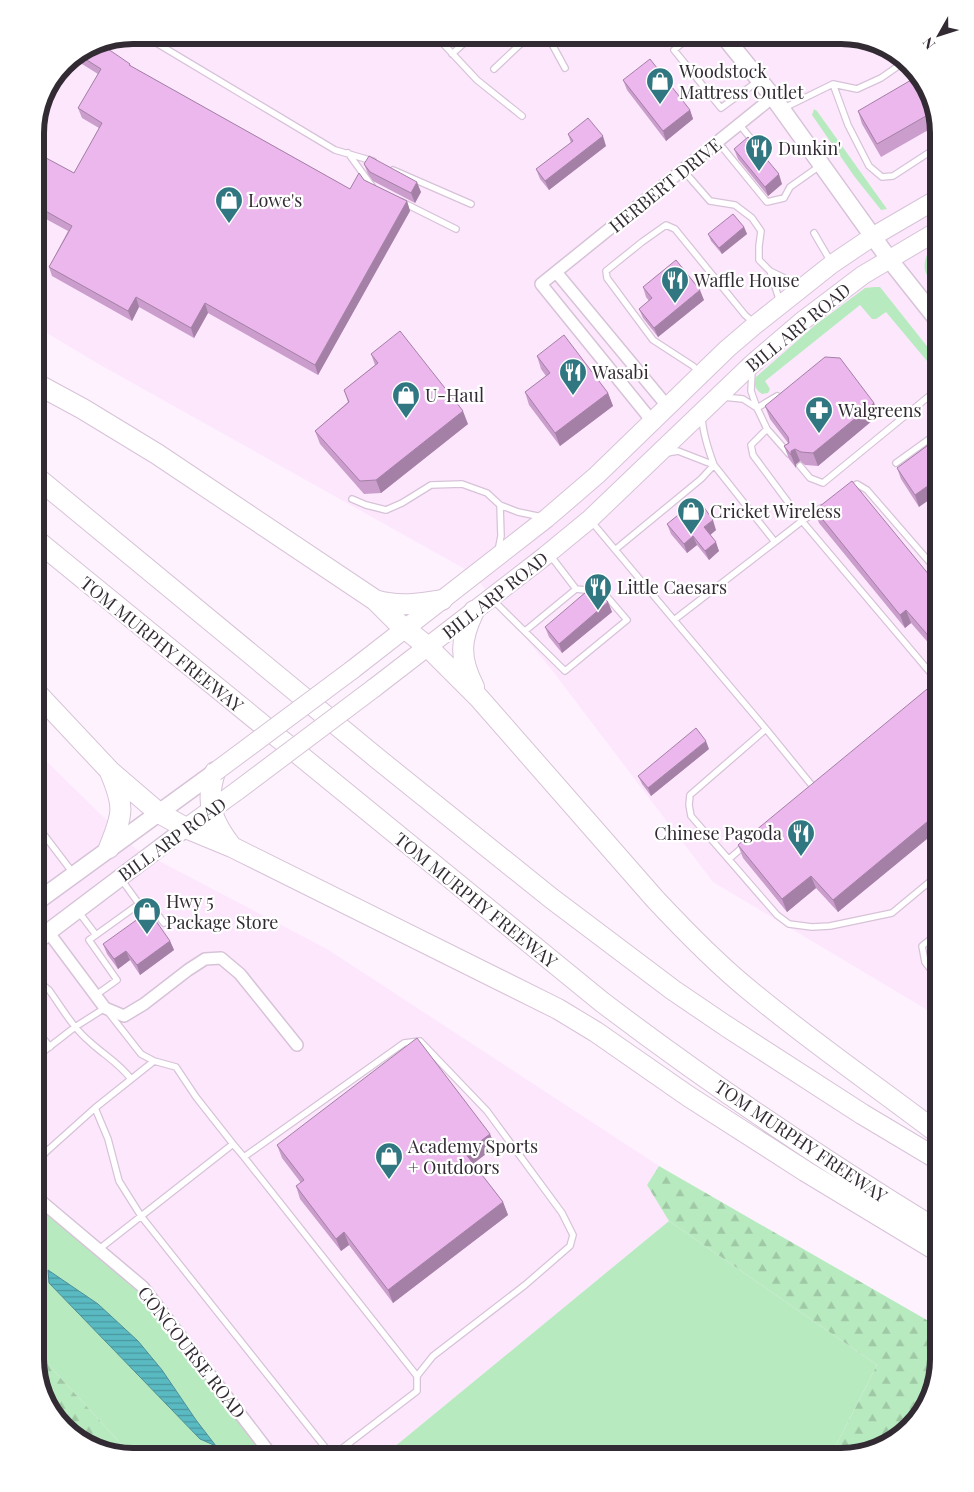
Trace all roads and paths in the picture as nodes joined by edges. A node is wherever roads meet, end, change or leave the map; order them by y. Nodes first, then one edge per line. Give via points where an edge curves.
1 (158, 44) edge
2 (443, 44) edge
3 (463, 44) edge
4 (520, 44) edge
5 (552, 44) edge
6 (681, 44) edge
7 (737, 44) edge
8 (452, 54) junction
9 (899, 65) edge
10 (565, 68) dead end
11 (494, 69) dead end
12 (759, 80) junction
13 (833, 84) junction
14 (777, 103) junction
15 (522, 116) dead end
16 (739, 124) junction
17 (752, 140) edge
18 (718, 142) junction
19 (930, 152) edge
20 (348, 153) junction
21 (381, 165) edge
22 (821, 165) junction
23 (389, 168) edge
24 (683, 170) junction
25 (378, 190) edge
26 (396, 198) edge
27 (784, 198) junction
28 (930, 203) edge
29 (471, 204) dead end
30 (791, 204) dead end
31 (456, 229) dead end
32 (814, 233) dead end
33 (930, 235) edge
34 (872, 237) junction
35 (889, 260) junction
36 (832, 264) junction
37 (770, 271) junction
38 (556, 272) junction
39 (803, 287) junction
40 (781, 305) junction
41 (930, 311) edge
42 (756, 325) junction
43 (752, 364) junction
44 (701, 374) junction
45 (44, 388) edge
46 (930, 395) edge
47 (777, 396) edge
48 (716, 398) junction
49 (668, 407) junction
50 (756, 408) junction
51 (701, 413) junction
52 (652, 421) junction
53 (767, 429) junction
54 (930, 438) edge
55 (789, 454) edge
56 (658, 455) junction
57 (896, 463) dead end
58 (714, 465) junction
59 (800, 466) edge
60 (44, 483) edge
61 (841, 494) edge
62 (352, 499) dead end
63 (500, 505) junction
64 (826, 505) edge
65 (546, 518) junction
66 (590, 519) junction
67 (802, 521) junction
68 (774, 542) junction
69 (44, 546) edge
70 (616, 549) junction
71 (548, 553) junction
72 (497, 557) junction
73 (930, 562) edge
74 (576, 589) junction
75 (491, 598) junction
76 (375, 600) junction
77 (442, 600) junction
78 (474, 611) junction
79 (674, 620) junction
80 (405, 629) junction
81 (525, 631) junction
82 (428, 646) junction
83 (930, 672) edge
84 (479, 698) junction
85 (44, 700) edge
86 (766, 729) junction
87 (110, 770) junction
88 (215, 772) junction
89 (820, 782) edge
90 (814, 788) junction
91 (806, 794) edge
92 (212, 809) junction
93 (158, 813) junction
94 (186, 828) junction
95 (44, 835) edge
96 (750, 841) edge
97 (232, 847) junction
98 (109, 848) junction
99 (729, 859) junction
100 (74, 874) junction
101 (120, 878) junction
102 (930, 881) edge
103 (44, 896) edge
104 (139, 904) junction
105 (78, 910) junction
106 (164, 923) dead end
107 (96, 935) junction
108 (44, 936) edge
109 (930, 939) edge
110 (44, 940) edge
111 (930, 968) edge
112 (44, 986) edge
113 (96, 995) junction
114 (105, 1008) junction
115 (76, 1027) junction
116 (44, 1040) edge
117 (297, 1044) dead end
118 (50, 1047) junction
119 (44, 1051) edge
120 (154, 1061) junction
121 (131, 1078) junction
122 (95, 1108) junction
123 (930, 1127) edge
124 (232, 1144) junction
125 (44, 1147) edge
126 (47, 1151) junction
127 (44, 1154) edge
128 (930, 1155) edge
129 (244, 1157) junction
130 (44, 1204) edge
131 (141, 1216) junction
132 (930, 1225) edge
133 (930, 1247) edge
134 (98, 1250) junction
135 (417, 1376) junction
136 (266, 1448) edge
137 (325, 1448) edge
138 (342, 1448) edge

1 - 20 lane via 326,145
2 - 8 lane
3 - 8 lane
4 - 11 lane
5 - 10 lane
6 - 12 lane via 674,50 721,108
7 - 12 main road
8 - 15 lane via 477,80
9 - 13 lane via 857,89
12 - 14 main road
13 - 14 lane
13 - 19 lane via 848,125 869,166 882,177 892,176
14 - 16 street, HERBERT DRIVE
14 - 22 main road
16 - 17 lane
16 - 18 street, HERBERT DRIVE
18 - 24 street, HERBERT DRIVE
18 - 27 lane via 767,202
20 - 21 lane
20 - 25 lane via 370,185
22 - 27 lane via 790,187
22 - 34 main road
23 - 29 lane
24 - 37 lane via 710,201 736,205 752,218 762,231 759,260
24 - 38 street, HERBERT DRIVE
26 - 31 lane
27 - 30 lane
28 - 34 main road, BILL ARP ROAD
32 - 36 lane
33 - 35 main road, BILL ARP ROAD
34 - 35 main road
34 - 36 main road, BILL ARP ROAD
35 - 41 main road
35 - 43 main road, BILL ARP ROAD via 832,298
36 - 39 main road, BILL ARP ROAD
37 - 39 lane
37 - 40 lane
38 - 49 street
38 - 52 street, HERBERT DRIVE via 541,284
39 - 40 main road, BILL ARP ROAD
40 - 42 main road, BILL ARP ROAD
42 - 44 main road, BILL ARP ROAD
42 - 44 lane via 675,230 666,225 606,271 607,278 653,340
43 - 48 main road, BILL ARP ROAD
43 - 50 lane via 751,391
44 - 49 main road, BILL ARP ROAD
45 - 76 highway via 157,454
46 - 59 lane via 823,483 810,478
47 - 50 lane
48 - 50 lane via 743,399
48 - 51 main road, BILL ARP ROAD
49 - 52 main road, BILL ARP ROAD
50 - 53 lane
51 - 56 main road, BILL ARP ROAD
51 - 58 lane via 702,428
52 - 65 main road, BILL ARP ROAD via 597,475
53 - 55 lane
53 - 67 lane via 751,445 753,455
54 - 57 lane
56 - 58 lane via 678,451
56 - 66 main road, BILL ARP ROAD
58 - 68 lane
58 - 70 lane via 702,479
60 - 128 highway via 550,898 726,1026
61 - 73 lane via 857,484 867,490
62 - 63 lane via 386,510 431,485 462,484 488,493
63 - 65 lane
63 - 72 lane via 501,536
64 - 67 lane
65 - 72 main road, BILL ARP ROAD
66 - 70 lane
66 - 71 main road, BILL ARP ROAD
67 - 68 lane
67 - 83 lane
68 - 79 lane
69 - 132 highway, TOM MURPHY FREEWAY via 632,1025 723,1091
70 - 79 lane
71 - 74 lane
71 - 75 main road, BILL ARP ROAD
72 - 77 main road, BILL ARP ROAD
74 - 81 lane
74 - 81 lane via 603,592 627,620 565,671
75 - 78 main road, BILL ARP ROAD
75 - 81 lane
76 - 77 highway via 412,605
76 - 80 highway
77 - 80 main road, BILL ARP ROAD
78 - 82 main road, BILL ARP ROAD
78 - 84 highway via 463,640 462,653
79 - 86 lane
80 - 82 highway
80 - 88 main road, BILL ARP ROAD, bridge
82 - 84 highway
82 - 92 main road, BILL ARP ROAD, bridge
84 - 123 highway via 655,899 712,957 786,1020
85 - 87 highway
86 - 90 lane
86 - 99 lane via 690,795 691,816
87 - 93 highway
87 - 98 highway via 119,794 121,813
88 - 92 highway via 211,785
88 - 93 main road, BILL ARP ROAD
89 - 90 lane
90 - 91 lane
92 - 94 main road, BILL ARP ROAD
92 - 97 highway via 219,829
93 - 94 highway
93 - 98 main road, BILL ARP ROAD
94 - 97 highway
94 - 101 main road, BILL ARP ROAD
95 - 100 lane
96 - 99 lane
97 - 133 highway via 558,1009 796,1166
98 - 100 main road, BILL ARP ROAD
99 - 102 lane via 777,915 790,924 812,927 892,913
100 - 103 main road, BILL ARP ROAD
101 - 104 lane
101 - 105 main road, BILL ARP ROAD
104 - 106 lane via 152,907
104 - 107 lane
105 - 107 lane
105 - 108 main road, BILL ARP ROAD
107 - 113 lane via 89,940 117,980
109 - 111 lane via 922,946 925,962
110 - 113 street
112 - 115 lane
113 - 114 street
114 - 115 lane
114 - 117 street via 124,1016 205,959 221,958 240,974
114 - 120 lane via 141,1054
115 - 118 lane
115 - 121 lane
116 - 118 lane
118 - 119 lane
120 - 121 lane
120 - 124 lane via 176,1067
121 - 122 lane
122 - 126 lane
122 - 131 lane via 120,1181
124 - 129 lane
124 - 131 lane
125 - 126 lane
126 - 127 lane
129 - 135 lane
129 - 135 lane via 404,1043 420,1041 487,1111 562,1213 573,1235 570,1246 433,1356
130 - 134 street, CONCOURSE ROAD
131 - 134 lane
131 - 137 lane
134 - 136 street, CONCOURSE ROAD via 143,1287
135 - 138 lane via 417,1391

